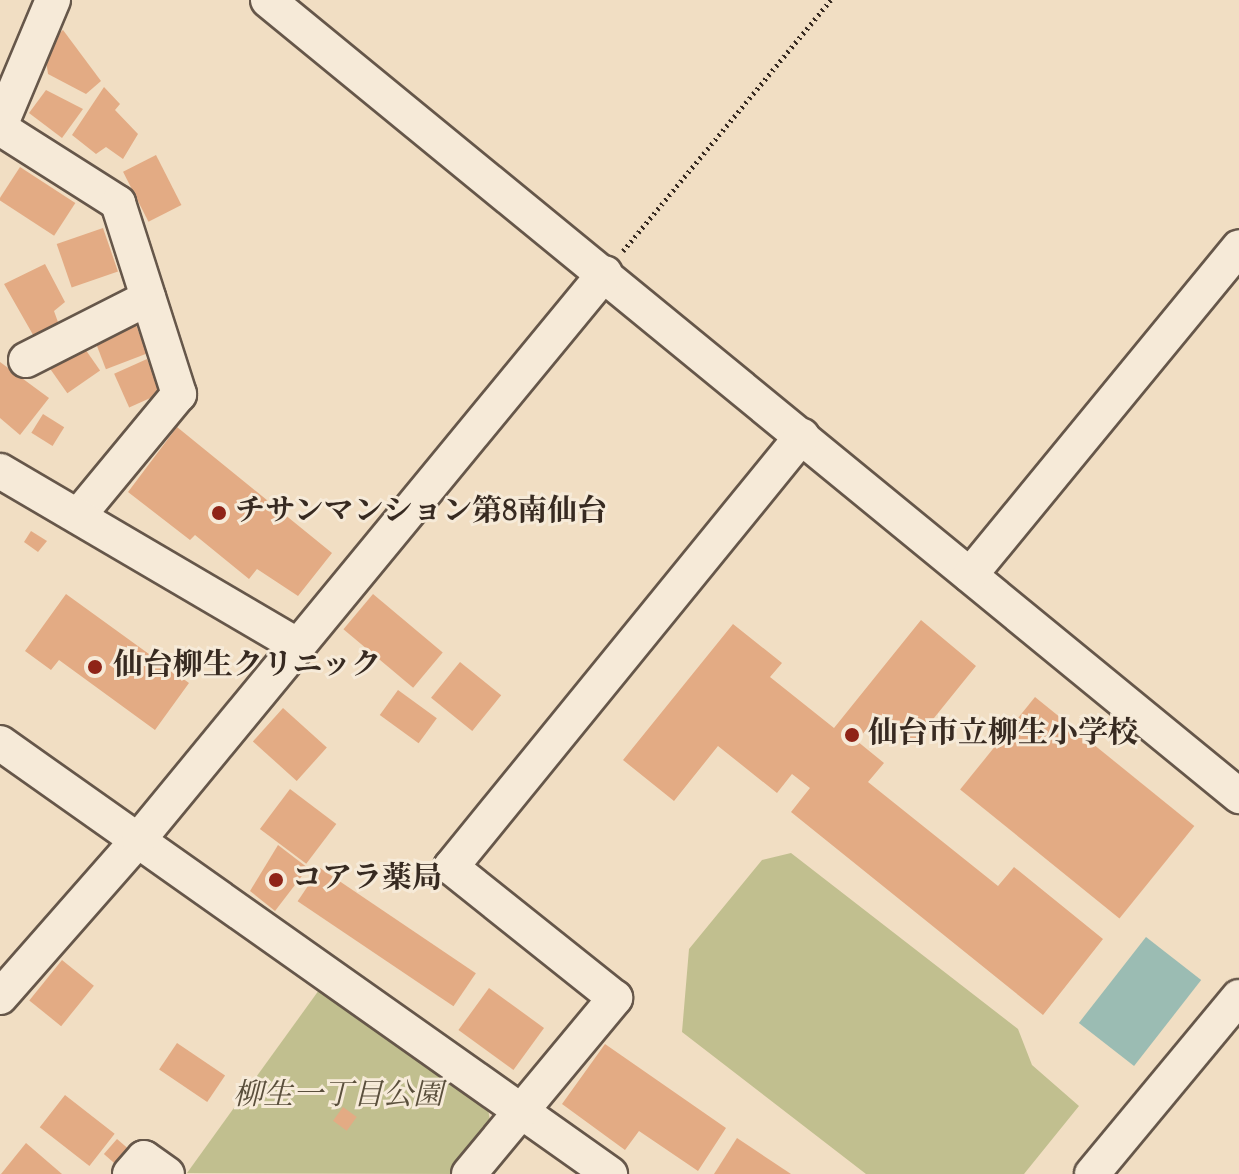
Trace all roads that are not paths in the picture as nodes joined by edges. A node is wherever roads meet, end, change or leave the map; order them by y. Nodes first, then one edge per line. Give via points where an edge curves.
1 (53, 0) edge
2 (268, 0) edge
3 (0, 127) edge
4 (1239, 247) edge
5 (605, 273) junction
6 (148, 298) junction
7 (26, 360) dead end
8 (802, 436) junction
9 (0, 471) edge
10 (78, 516) junction
11 (970, 575) junction
12 (298, 646) junction
13 (0, 743) edge
14 (1239, 796) edge
15 (139, 839) junction
16 (0, 997) edge
17 (1239, 997) edge
18 (521, 1111) junction
19 (130, 1174) edge
20 (167, 1174) edge
21 (469, 1174) edge
22 (610, 1174) edge
23 (1092, 1174) edge

1 - 3 street
2 - 5 street
3 - 6 street via 118,203
4 - 11 street
5 - 8 street
5 - 12 street
6 - 7 street
6 - 10 street via 179,394
8 - 11 street
8 - 18 street via 451,867 615,998
9 - 10 street
10 - 12 street
11 - 14 street
12 - 15 street
13 - 15 street
15 - 16 street
15 - 18 street
17 - 23 street
18 - 21 street
18 - 22 street
19 - 20 street via 144,1158

